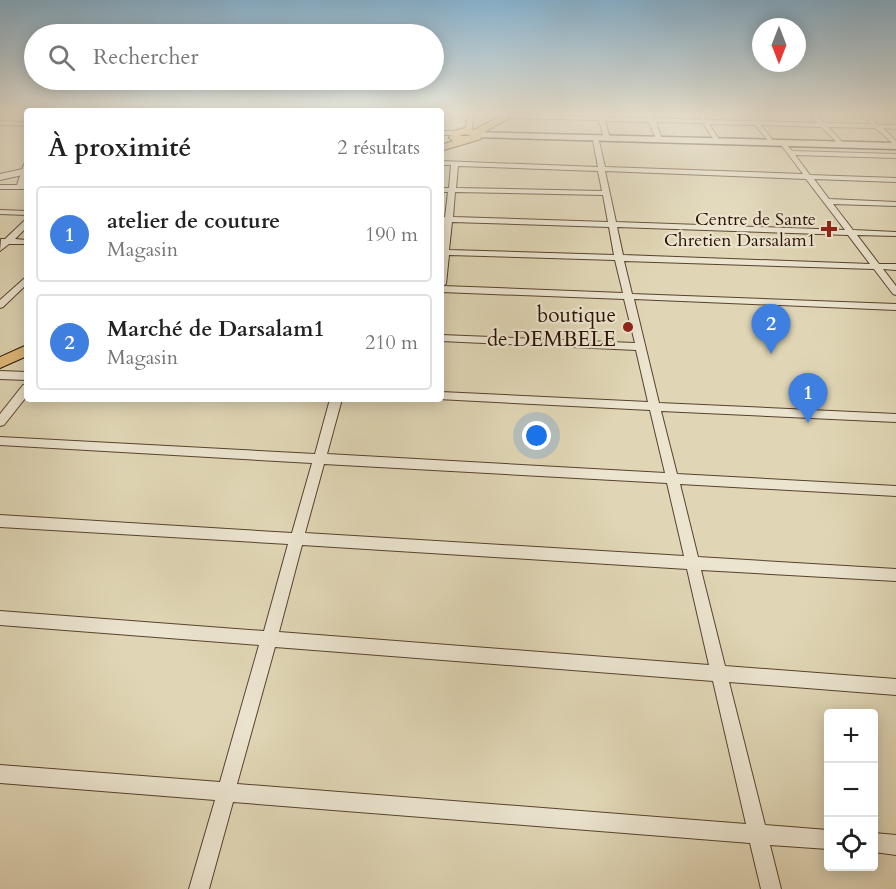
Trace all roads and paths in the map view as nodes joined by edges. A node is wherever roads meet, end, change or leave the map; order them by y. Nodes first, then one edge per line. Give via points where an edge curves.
1 (601, 154) edge
2 (792, 154) edge
3 (873, 154) edge
4 (896, 156) edge
5 (444, 164) edge
6 (455, 165) junction
7 (24, 170) edge
8 (600, 171) junction
9 (0, 177) edge
10 (809, 177) junction
11 (896, 180) edge
12 (0, 187) edge
13 (24, 187) edge
14 (444, 190) edge
15 (451, 190) junction
16 (605, 193) junction
17 (827, 201) junction
18 (896, 204) edge
19 (0, 212) edge
20 (24, 213) edge
21 (444, 219) edge
22 (24, 225) edge
23 (612, 225) junction
24 (851, 233) junction
25 (896, 234) edge
26 (24, 242) edge
27 (2, 243) edge
28 (444, 252) edge
29 (619, 258) junction
30 (876, 266) junction
31 (896, 267) edge
32 (24, 282) edge
33 (444, 289) edge
34 (896, 292) edge
35 (628, 296) junction
36 (0, 305) edge
37 (896, 307) edge
38 (444, 338) edge
39 (640, 347) junction
40 (24, 351) edge
41 (0, 363) edge
42 (0, 375) edge
43 (24, 376) edge
44 (24, 392) edge
45 (444, 396) edge
46 (335, 402) edge
47 (654, 406) junction
48 (896, 418) edge
49 (0, 422) edge
50 (0, 441) edge
51 (320, 457) junction
52 (672, 480) junction
53 (896, 491) edge
54 (0, 521) edge
55 (297, 539) junction
56 (692, 563) junction
57 (896, 575) edge
58 (0, 618) edge
59 (270, 641) junction
60 (720, 675) junction
61 (896, 687) edge
62 (0, 774) edge
63 (226, 792) junction
64 (758, 834) junction
65 (824, 840) edge
66 (878, 843) edge
67 (896, 845) edge
68 (200, 889) edge
69 (771, 889) edge

1 - 8 street
2 - 10 street
3 - 4 street
5 - 6 street
6 - 8 street
6 - 15 street
7 - 9 street
8 - 10 street
8 - 16 street
10 - 11 street
10 - 17 street
12 - 13 street
14 - 15 street
15 - 16 street
15 - 21 street
16 - 23 street
17 - 18 street
17 - 24 street
19 - 20 street
21 - 23 street
22 - 27 street
23 - 24 street
23 - 29 street
24 - 25 street
24 - 30 street
26 - 27 street
28 - 29 street
29 - 30 street
29 - 35 street
30 - 31 street
30 - 34 street
32 - 36 street
33 - 35 street
35 - 37 street
35 - 39 street
38 - 39 street
39 - 47 street
40 - 41 main road
42 - 43 street
44 - 49 street
45 - 47 street
46 - 51 street
47 - 48 street
47 - 52 street
50 - 51 street
51 - 52 street
51 - 55 street
52 - 53 street
52 - 56 street
54 - 55 street
55 - 56 street
55 - 59 street
56 - 57 street
56 - 60 street
58 - 59 street
59 - 60 street
59 - 63 street
60 - 61 street
60 - 64 street
62 - 63 street
63 - 64 street
63 - 68 street
64 - 65 street
64 - 69 street
66 - 67 street

